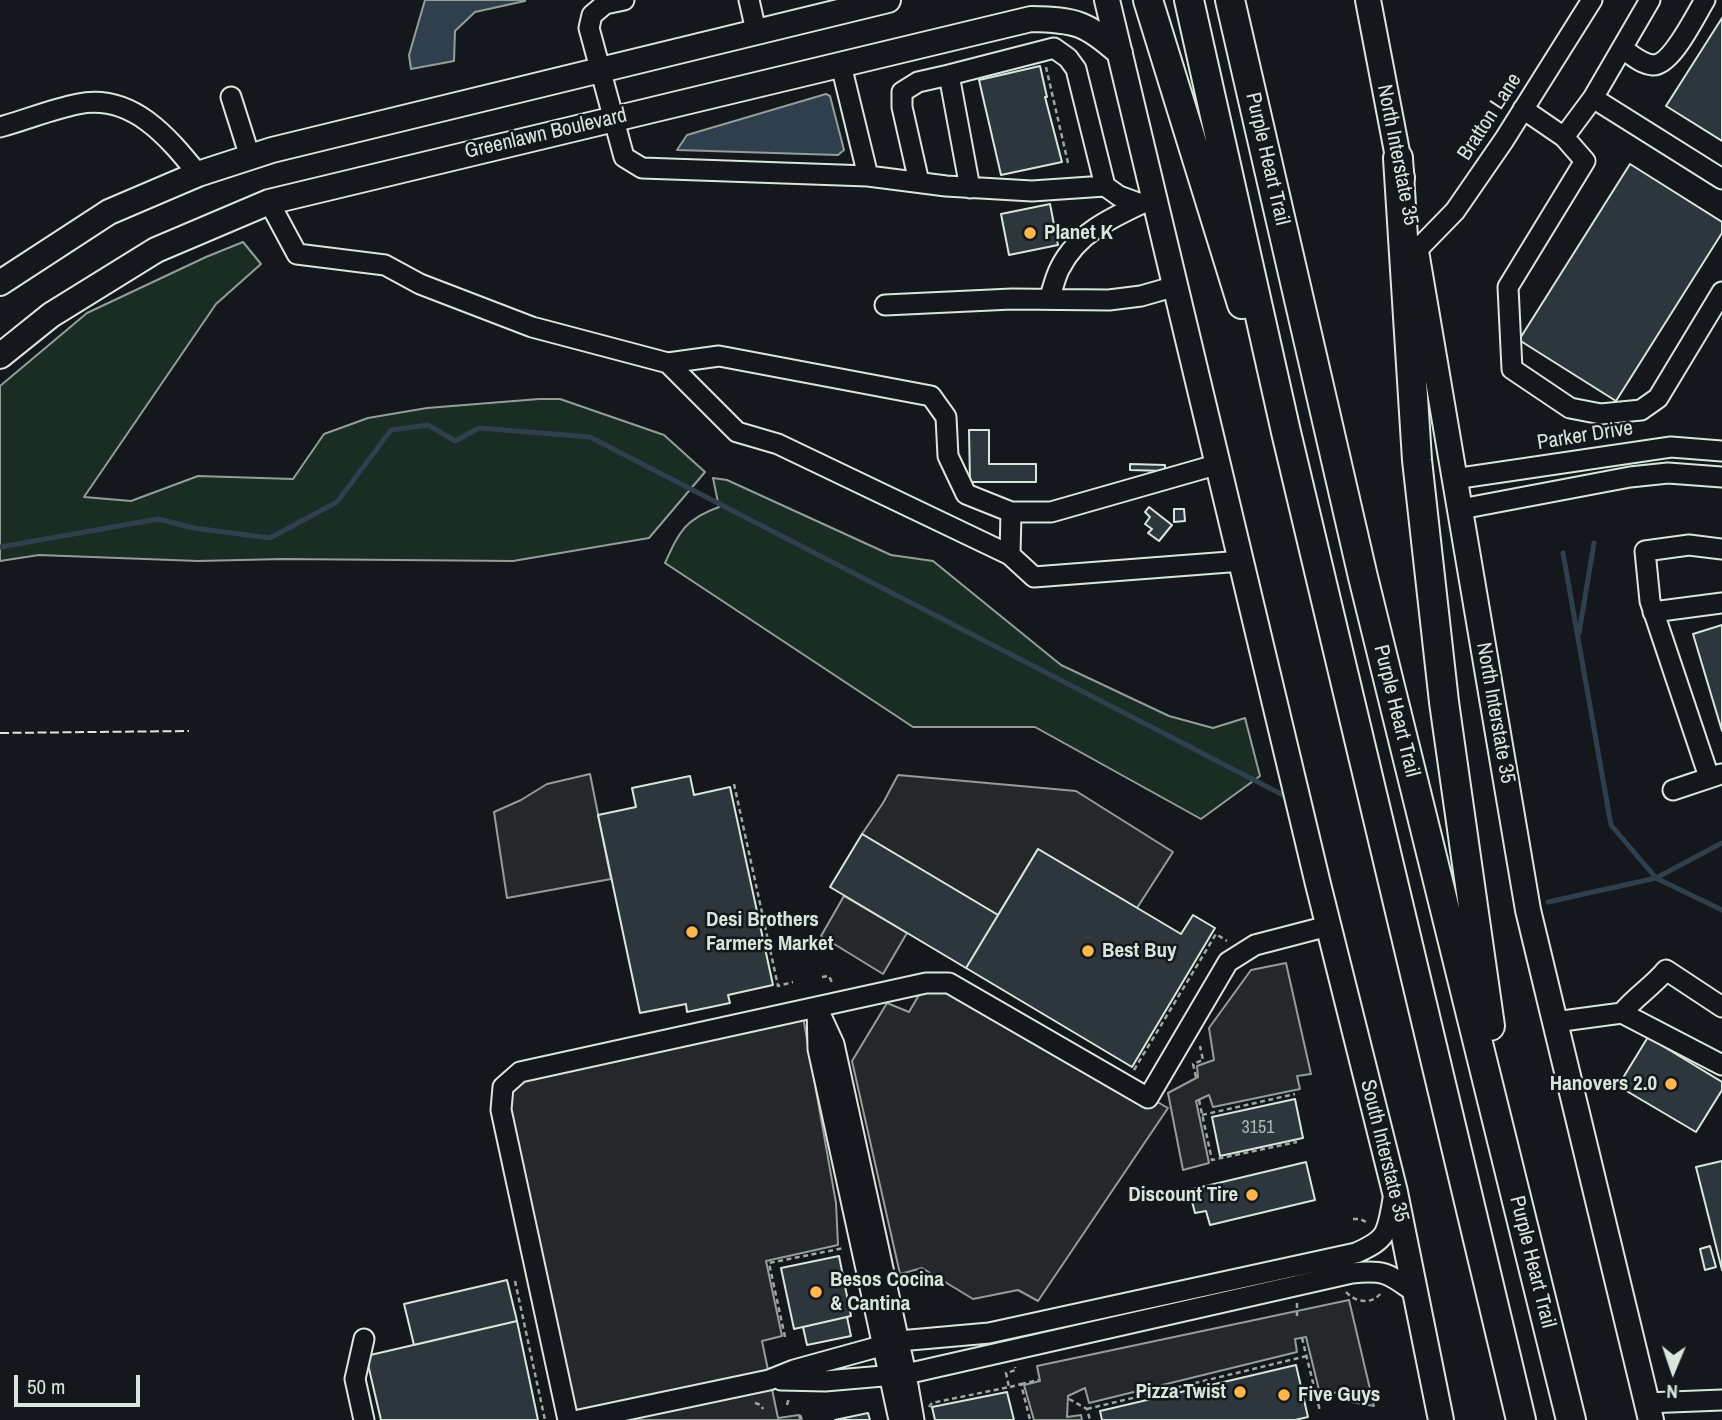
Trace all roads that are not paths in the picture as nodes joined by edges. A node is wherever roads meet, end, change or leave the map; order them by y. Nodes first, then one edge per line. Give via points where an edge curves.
1 (624, 0) edge
2 (749, 0) edge
3 (888, 0) edge
4 (1107, 0) edge
5 (1149, 0) edge
6 (1189, 0) edge
7 (1230, 0) edge
8 (1368, 0) edge
9 (1592, 0) edge
10 (1650, 0) edge
11 (1705, 0) edge
12 (756, 31) junction
13 (1623, 49) junction
14 (1120, 53) junction
15 (841, 65) junction
16 (600, 69) junction
17 (948, 75) junction
18 (231, 97) dead end
19 (1593, 98) junction
20 (1523, 109) junction
21 (612, 118) junction
22 (0, 127) edge
23 (1564, 137) junction
24 (250, 157) junction
25 (1398, 158) junction
26 (198, 174) junction
27 (868, 176) junction
28 (1722, 179) edge
29 (919, 182) junction
30 (1105, 186) junction
31 (970, 188) junction
32 (1148, 201) junction
33 (269, 202) junction
34 (1416, 251) junction
35 (4, 276) edge
36 (1176, 286) junction
37 (1722, 292) edge
38 (1049, 299) junction
39 (885, 305) dead end
40 (0, 356) edge
41 (668, 363) junction
42 (1286, 432) junction
43 (1722, 451) edge
44 (1219, 464) junction
45 (1722, 477) edge
46 (1454, 479) junction
47 (1461, 509) junction
48 (1011, 512) junction
49 (1722, 549) edge
50 (1010, 555) junction
51 (1242, 561) junction
52 (1722, 603) edge
53 (1653, 612) junction
54 (1716, 775) edge
55 (1673, 790) dead end
56 (1328, 926) junction
57 (817, 1007) junction
58 (1722, 1007) edge
59 (1622, 1013) junction
60 (1555, 1022) junction
61 (1722, 1065) edge
62 (1512, 1181) junction
63 (1395, 1192) junction
64 (1417, 1294) junction
65 (364, 1339) dead end
66 (891, 1344) junction
67 (897, 1375) junction
68 (769, 1380) junction
69 (1722, 1400) edge
70 (1648, 1412) edge
71 (921, 1415) edge
72 (364, 1420) edge
73 (568, 1420) edge
74 (579, 1420) edge
75 (899, 1420) edge
76 (1441, 1420) edge
77 (1521, 1420) edge
78 (1571, 1420) edge

1 - 16 street via 605,4 592,15 589,28
2 - 12 street
3 - 12 main road
4 - 14 main road
5 - 42 highway via 1231,272
6 - 42 highway, Purple Heart Trail
7 - 62 highway, Purple Heart Trail via 1363,577
8 - 25 main road, North Interstate 35
9 - 20 street, Bratton Lane
10 - 13 street
11 - 13 street via 1662,63 1642,62
12 - 16 main road
13 - 19 street
14 - 15 main road, Greenlawn Boulevard via 1095,31 1067,20 1031,19
14 - 32 main road
15 - 21 main road, Greenlawn Boulevard
15 - 27 street
16 - 21 street
16 - 24 main road
17 - 29 street via 918,82 902,92
17 - 30 street via 1054,48 1076,69
17 - 31 street
18 - 24 street
19 - 23 street
19 - 28 street
20 - 23 street
20 - 34 street, Bratton Lane via 1455,211
21 - 27 street via 624,157 642,168
21 - 33 main road, Greenlawn Boulevard
22 - 26 street via 82,103 113,103 150,121
23 - 37 street via 1585,161 1508,286 1512,369 1570,408 1601,414 1641,410 1658,398
24 - 26 main road
25 - 34 main road, North Interstate 35
25 - 62 highway via 1420,486 1444,702
26 - 35 main road via 109,212
27 - 29 street
29 - 31 street
30 - 31 street via 1032,191
30 - 32 street via 1119,196
32 - 36 main road
32 - 38 street via 1109,218 1079,241 1060,268
33 - 40 main road, Greenlawn Boulevard via 156,250 51,315
33 - 41 street via 297,254 385,265 420,284 532,327
34 - 46 main road, North Interstate 35
36 - 38 street via 1109,300
36 - 44 main road
38 - 39 street
41 - 48 street via 719,356 931,396 946,417 948,456 966,494
41 - 50 street via 737,432 778,444
42 - 77 highway, Purple Heart Trail
43 - 46 street, Parker Drive via 1671,447
44 - 48 street via 1051,512
44 - 51 main road
45 - 47 street via 1668,473 1630,477
46 - 47 main road, North Interstate 35
47 - 60 main road, North Interstate 35 via 1528,910
48 - 50 street
49 - 53 street via 1689,545 1645,551
50 - 51 street via 1034,577
51 - 56 main road, South Interstate 35
52 - 53 street
53 - 54 street
54 - 55 street
56 - 57 street via 1255,945 1228,962 1148,1098 949,983 926,983
56 - 63 main road, South Interstate 35
57 - 66 street via 834,1044
57 - 73 street via 520,1072 503,1087 501,1110
58 - 59 street via 1666,970
59 - 60 street
59 - 61 street
60 - 70 main road, North Interstate 35
62 - 78 highway, Purple Heart Trail
63 - 64 main road, South Interstate 35
63 - 66 street via 1388,1228 1377,1244 1356,1253 989,1334
64 - 67 street via 1387,1272 1352,1273
64 - 76 main road, South Interstate 35
65 - 72 street via 355,1379
66 - 67 street
66 - 68 street
67 - 68 street
67 - 71 street
67 - 75 street
68 - 74 street
69 - 70 street

